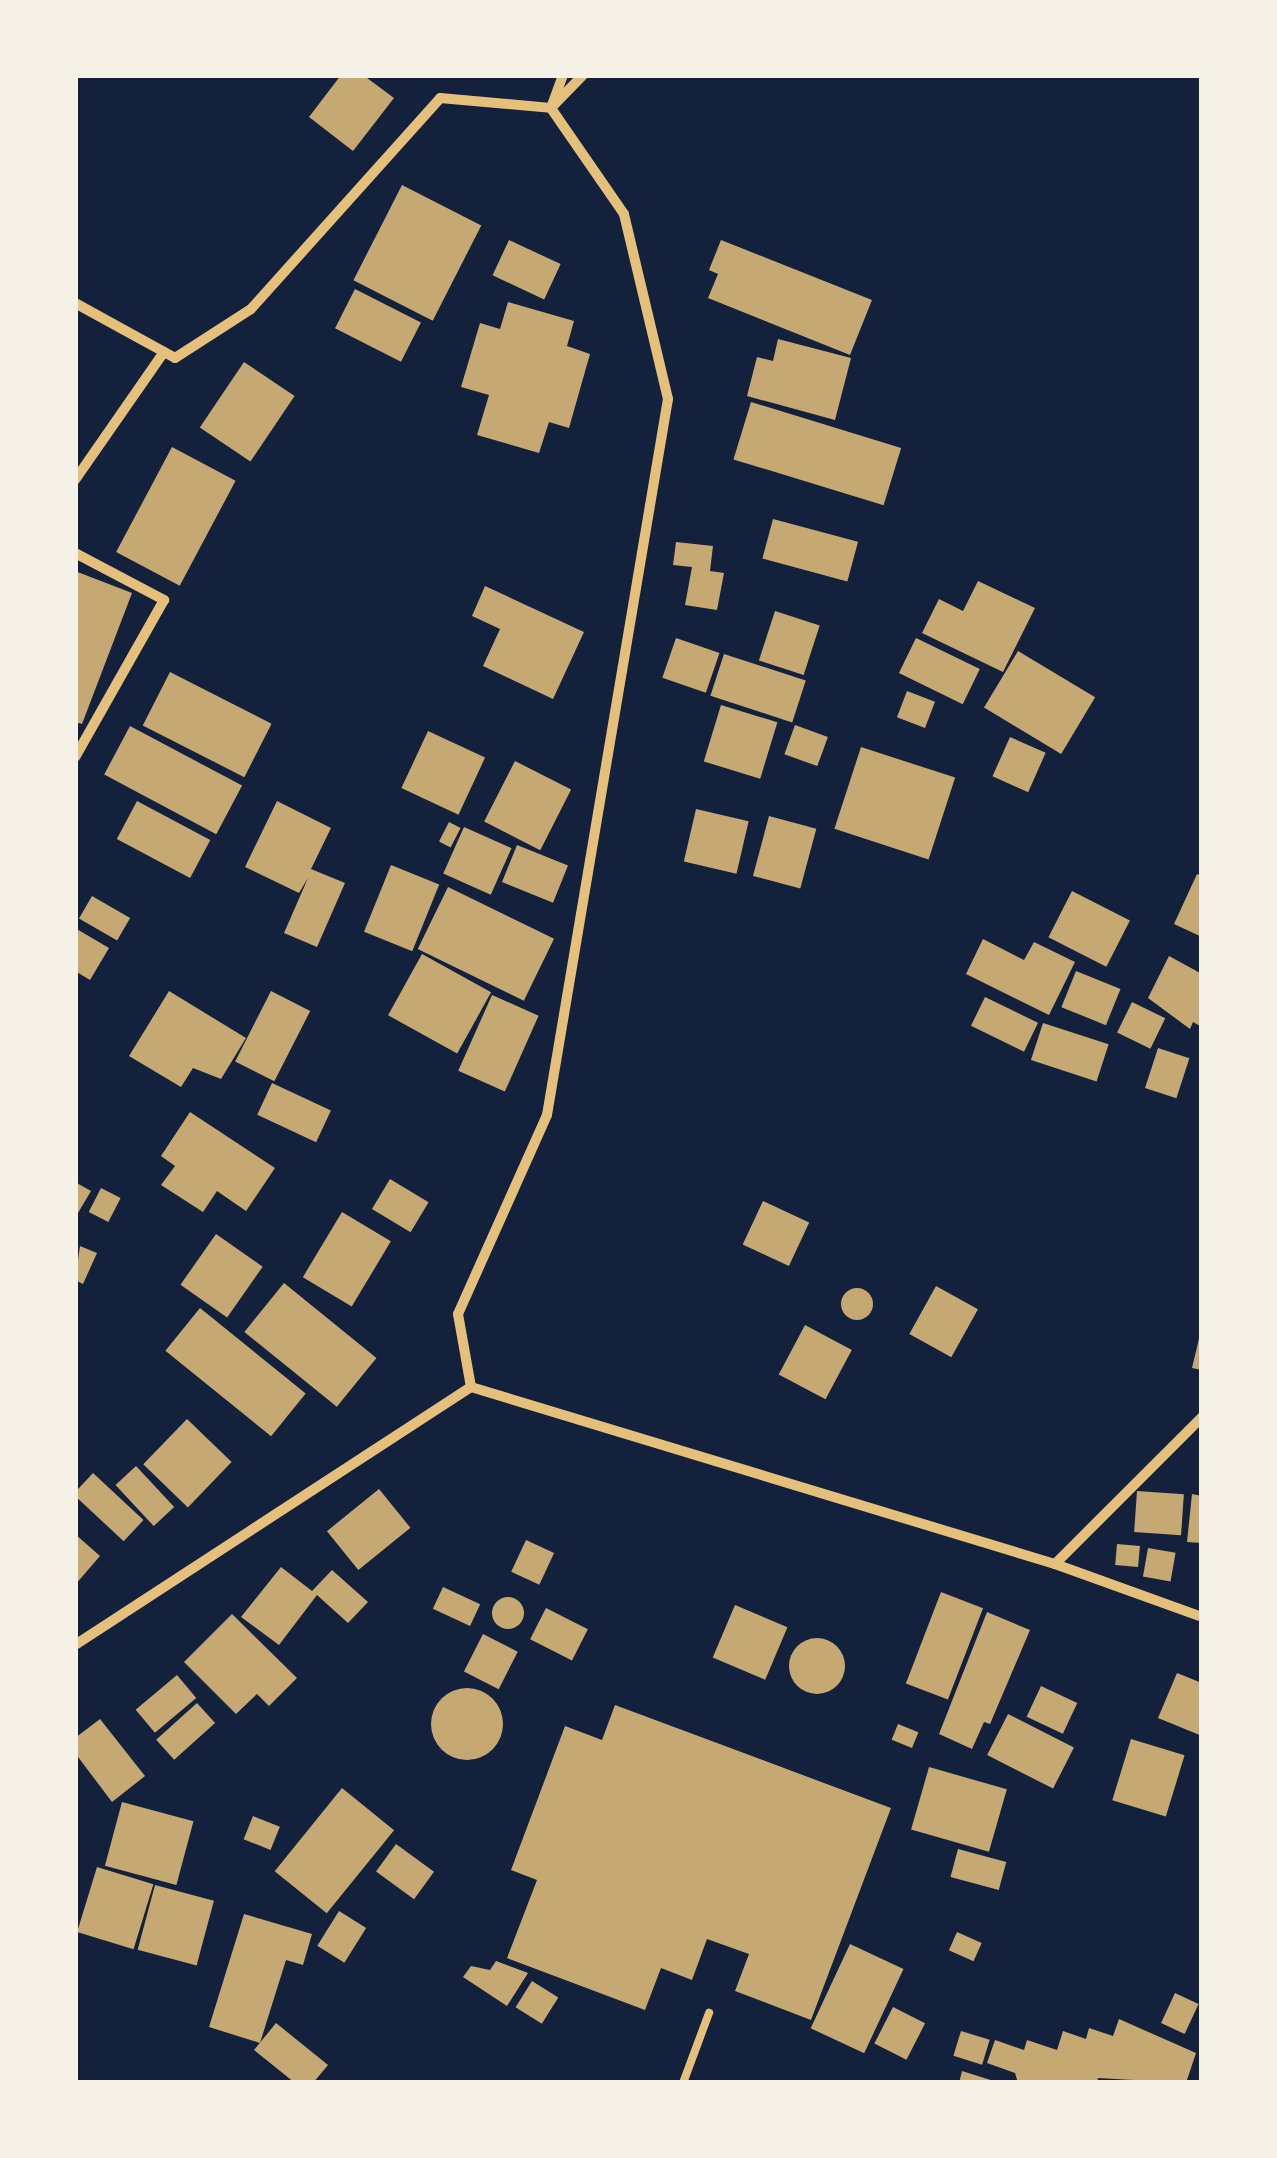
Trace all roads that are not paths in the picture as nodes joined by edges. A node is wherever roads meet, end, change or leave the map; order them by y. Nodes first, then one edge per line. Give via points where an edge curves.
1 (563, 75) edge
2 (583, 75) edge
3 (552, 108) junction
4 (75, 302) edge
5 (164, 352) junction
6 (75, 480) edge
7 (75, 553) edge
8 (75, 757) edge
9 (471, 1387) junction
10 (1202, 1417) edge
11 (1056, 1564) junction
12 (1202, 1617) edge
13 (75, 1645) edge
14 (710, 2014) dead end
15 (683, 2083) edge

1 - 3 street
2 - 3 street
3 - 5 street via 440,98 250,309 174,358
3 - 9 street via 624,214 668,400 547,1115 458,1314
4 - 5 street
5 - 6 street
7 - 8 street via 164,600
9 - 11 street
9 - 13 street
10 - 11 street
11 - 12 street
14 - 15 lane

